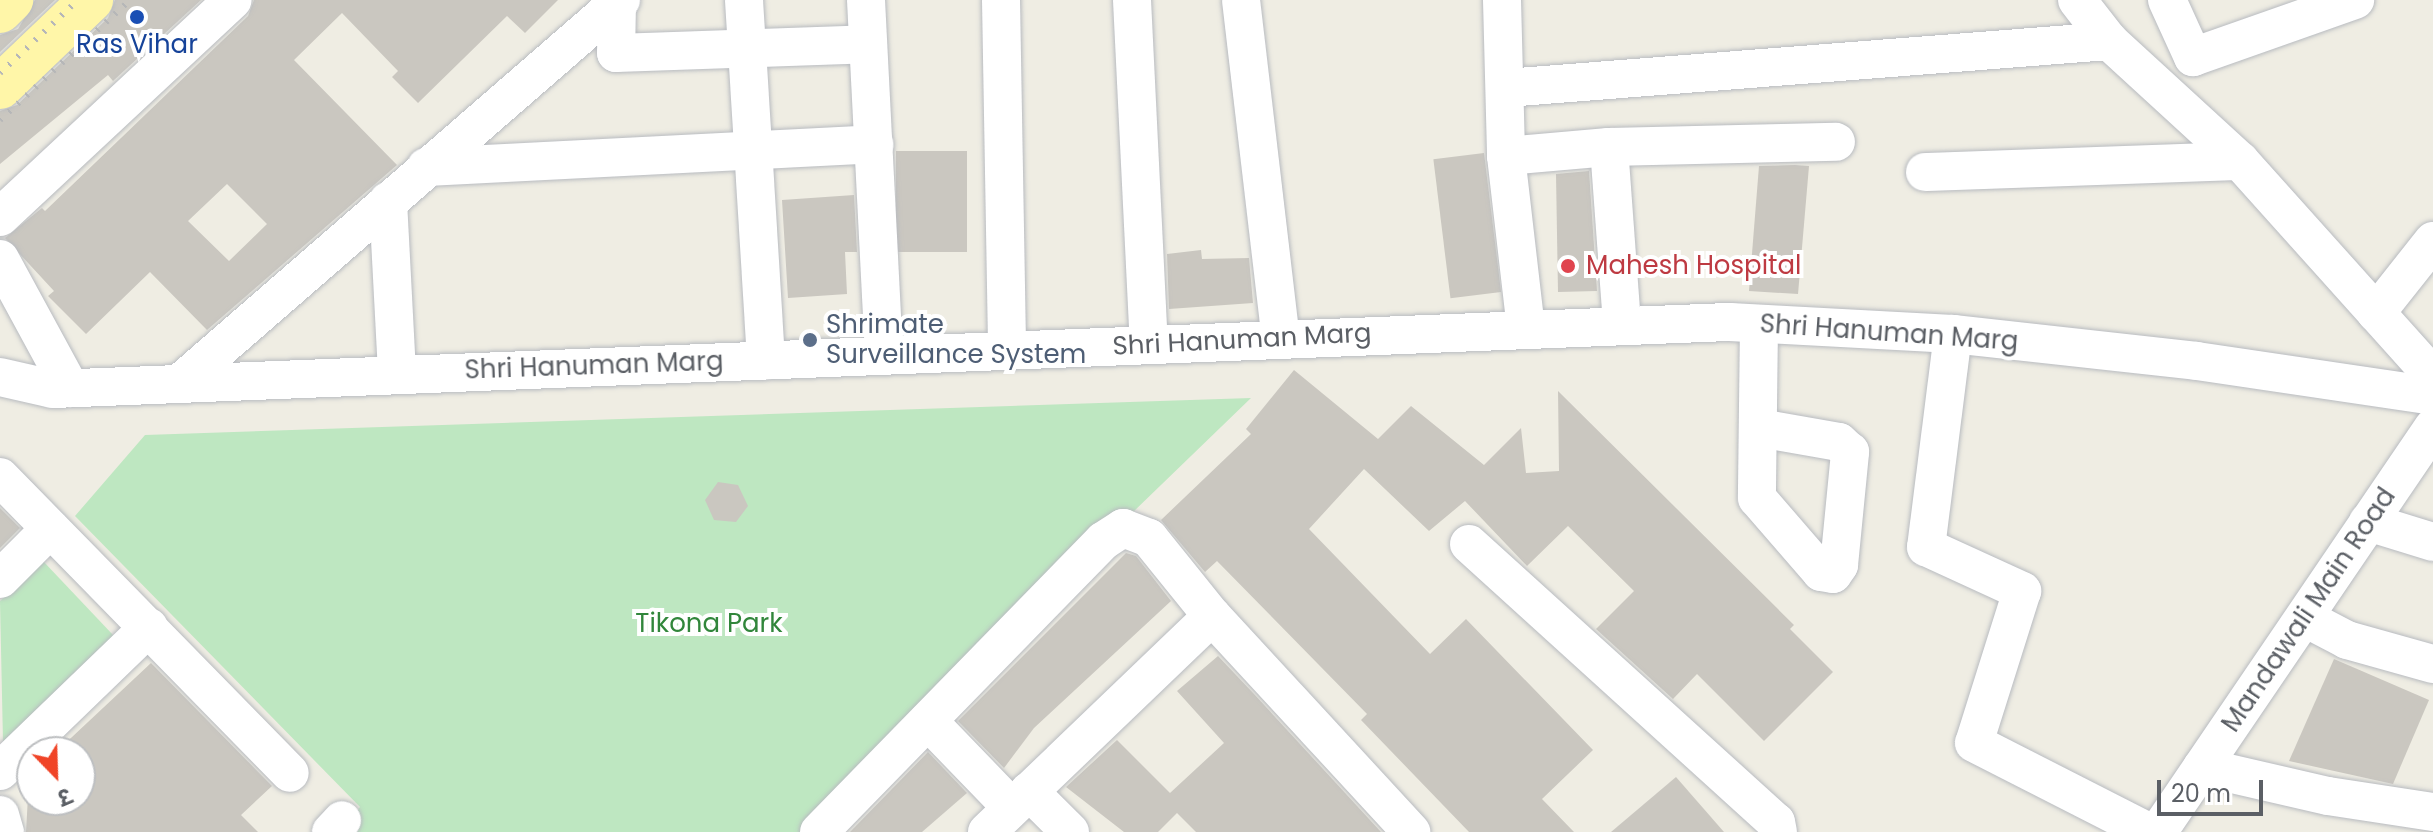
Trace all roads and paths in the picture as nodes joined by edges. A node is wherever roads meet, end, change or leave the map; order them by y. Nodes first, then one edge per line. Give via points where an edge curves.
1 (11, 0) edge
2 (91, 0) edge
3 (233, 0) edge
4 (744, 0) edge
5 (866, 0) edge
6 (1001, 0) edge
7 (1132, 0) edge
8 (1241, 0) edge
9 (1502, 0) edge
10 (2077, 0) edge
11 (2167, 0) edge
12 (2355, 0) edge
13 (619, 2) edge
14 (0, 11) edge
15 (2109, 41) junction
16 (868, 44) junction
17 (746, 48) junction
18 (2193, 57) junction
19 (2158, 86) junction
20 (0, 87) edge
21 (1506, 88) junction
22 (1836, 142) dead end
23 (874, 144) junction
24 (1609, 147) junction
25 (753, 149) junction
26 (1506, 156) junction
27 (2240, 161) junction
28 (426, 167) junction
29 (1925, 172) dead end
30 (388, 201) junction
31 (0, 217) edge
32 (2433, 241) edge
33 (0, 259) edge
34 (2376, 313) junction
35 (1759, 324) junction
36 (1622, 325) junction
37 (1526, 329) junction
38 (1953, 334) junction
39 (1281, 339) junction
40 (1149, 344) junction
41 (1007, 351) junction
42 (884, 355) junction
43 (766, 360) junction
44 (397, 374) junction
45 (2433, 376) edge
46 (0, 377) edge
47 (180, 383) junction
48 (70, 388) junction
49 (2433, 396) edge
50 (1759, 428) dead end
51 (2433, 428) edge
52 (0, 477) edge
53 (2368, 522) junction
54 (50, 529) junction
55 (2433, 542) edge
56 (1469, 544) dead end
57 (0, 579) edge
58 (1212, 616) junction
59 (2305, 618) junction
60 (149, 627) junction
61 (2433, 664) edge
62 (928, 721) junction
63 (2202, 767) junction
64 (0, 771) edge
65 (290, 773) dead end
66 (1009, 810) edge
67 (2433, 812) edge
68 (0, 815) edge
69 (5, 832) edge
70 (819, 832) edge
71 (1070, 832) edge
72 (1411, 832) edge
73 (1778, 832) edge
74 (2149, 832) edge
75 (2158, 832) edge

1 - 14 main road
2 - 20 main road
3 - 31 street
4 - 17 street
5 - 16 street
6 - 41 street
7 - 40 street
8 - 39 street
9 - 21 street
10 - 15 street
11 - 18 street
12 - 18 street
13 - 17 street via 616,53
13 - 28 street
15 - 19 street
15 - 21 street
16 - 17 street
16 - 23 street
17 - 25 street
18 - 19 street
19 - 27 street
21 - 26 street
22 - 24 street
23 - 25 street
23 - 42 street
24 - 26 street
24 - 36 street
25 - 28 street
25 - 43 street
26 - 37 street
27 - 29 street
27 - 34 street
28 - 30 street
30 - 44 street
30 - 47 street
32 - 34 street
33 - 48 street
34 - 45 street
35 - 36 street, Shri Hanuman Marg
35 - 38 street, Shri Hanuman Marg
35 - 50 street
36 - 37 street, Shri Hanuman Marg
37 - 39 street, Shri Hanuman Marg
38 - 49 street, Shri Hanuman Marg via 2197,361
38 - 74 street via 1926,547 2022,591 1974,743
39 - 40 street, Shri Hanuman Marg
40 - 41 street, Shri Hanuman Marg
41 - 42 street, Shri Hanuman Marg
42 - 43 street, Shri Hanuman Marg
43 - 44 street, Shri Hanuman Marg
44 - 47 street, Shri Hanuman Marg
46 - 48 street, Shri Hanuman Marg
47 - 48 street, Shri Hanuman Marg
51 - 53 street, Mandawali Main Road
52 - 54 street
53 - 55 street
53 - 59 street, Mandawali Main Road
54 - 57 street
54 - 60 street
56 - 73 street via 1776,822
58 - 62 street via 1149,538 1123,528 1103,541
58 - 66 street
58 - 72 street
59 - 61 street via 2347,640
59 - 63 street, Mandawali Main Road
60 - 64 street
60 - 65 street
62 - 66 street
62 - 70 street
63 - 67 street via 2328,796
63 - 75 street, Mandawali Main Road
66 - 71 street
68 - 69 street

